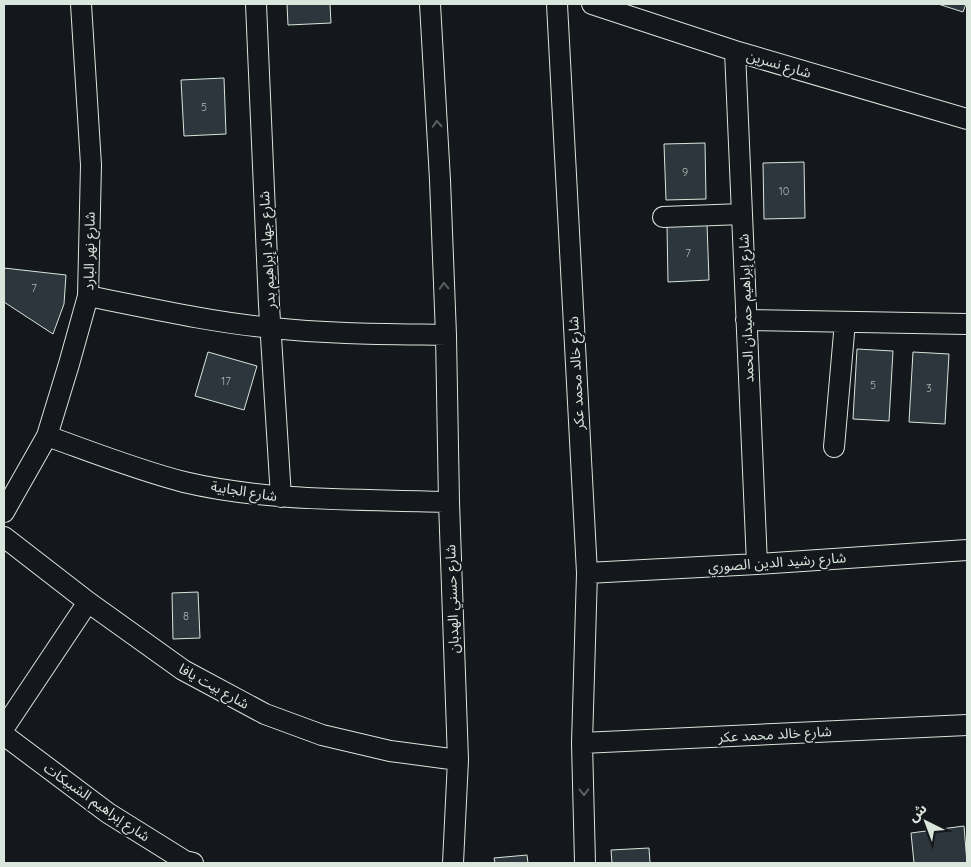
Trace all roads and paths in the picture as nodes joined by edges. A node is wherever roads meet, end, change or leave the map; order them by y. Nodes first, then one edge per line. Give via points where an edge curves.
1 (81, 4) edge
2 (256, 4) edge
3 (430, 4) edge
4 (557, 4) edge
5 (592, 4) edge
6 (735, 51) junction
7 (967, 120) edge
8 (742, 214) junction
9 (663, 217) dead end
10 (88, 296) junction
11 (746, 320) junction
12 (845, 322) junction
13 (967, 324) edge
14 (271, 328) junction
15 (446, 335) junction
16 (46, 436) junction
17 (834, 447) dead end
18 (281, 497) junction
19 (449, 502) junction
20 (4, 512) edge
21 (4, 537) edge
22 (967, 550) edge
23 (757, 564) junction
24 (587, 573) junction
25 (88, 602) junction
26 (967, 724) edge
27 (4, 728) edge
28 (4, 736) edge
29 (582, 743) junction
30 (458, 760) junction
31 (188, 862) edge
32 (453, 863) edge
33 (585, 863) edge

1 - 10 street, شارع نهر البارد via 91,165
2 - 14 street, شارع جهاد إبراهيم بدر
15 -> 3 street, شارع حسني الهدبان
4 - 24 street, شارع خالد محمد عكر
5 - 6 street, شارع نسرين
6 - 7 street, شارع نسرين
6 - 8 street, شارع إبراهيم حميدان الحمد
8 - 9 street
8 - 11 street, شارع إبراهيم حميدان الحمد
10 - 14 street via 197,318
10 - 16 street, شارع نهر البارد
11 - 12 street
11 - 23 street, شارع إبراهيم حميدان الحمد
12 - 13 street
12 - 17 street
14 - 15 street
14 - 18 street, شارع جهاد إبراهيم بدر
15 - 19 street, شارع حسني الهدبان
16 - 18 street, شارع الجابية via 185,482
16 - 20 street, شارع نهر البارد
18 - 19 street, شارع الجابية
19 - 30 street, شارع حسني الهدبان
21 - 25 street, شارع بيت يافا
22 - 23 street, شارع رشيد الدين الصوري
23 - 24 street, شارع رشيد الدين الصوري
24 - 29 street, شارع خالد محمد عكر
25 - 27 street
25 - 30 street, شارع بيت يافا via 183,670 265,714 322,735 390,751
26 - 29 street, شارع خالد محمد عكر
28 - 31 street, شارع إبراهيم الشبيكات via 108,813
29 -> 33 street, شارع خالد محمد عكر
30 - 32 street, شارع حسني الهدبان

